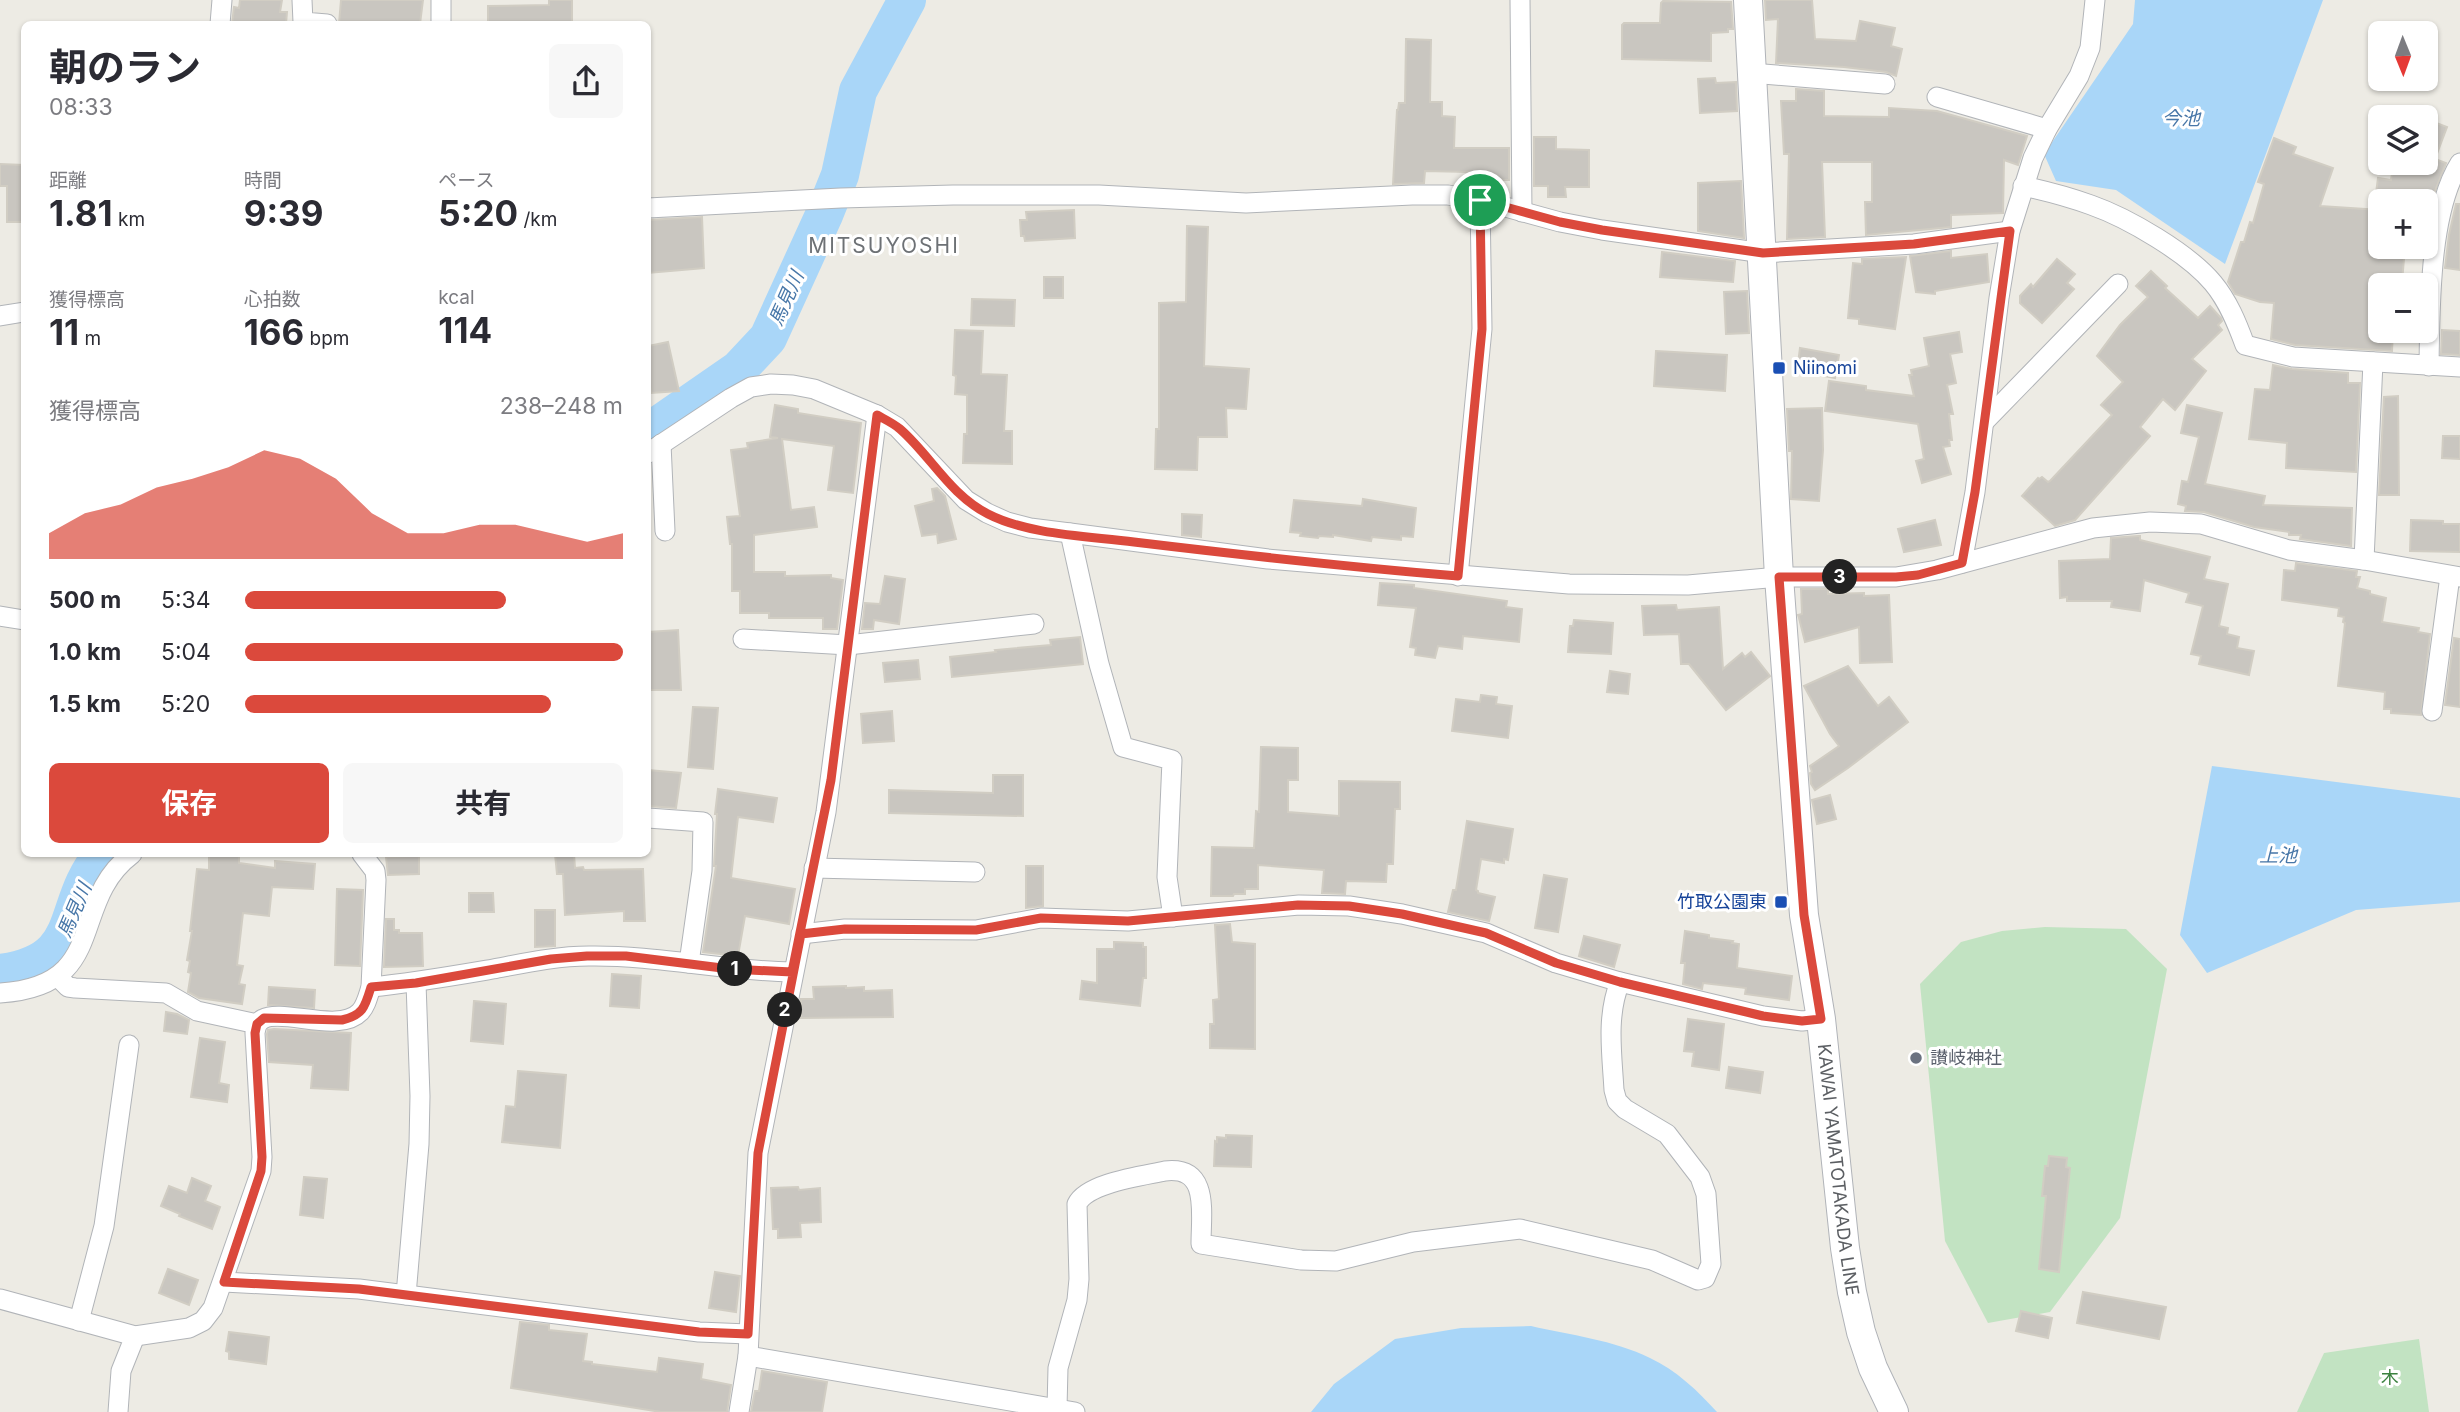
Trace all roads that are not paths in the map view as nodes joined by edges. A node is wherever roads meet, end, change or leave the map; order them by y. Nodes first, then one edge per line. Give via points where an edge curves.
1 (222, 0) edge
2 (302, 0) edge
3 (441, 0) edge
4 (1520, 0) edge
5 (1748, 0) edge
6 (2095, 0) edge
7 (220, 21) edge
8 (303, 21) edge
9 (441, 21) edge
10 (1751, 73) junction
11 (1885, 84) dead end
12 (1937, 97) dead end
13 (2047, 129) junction
14 (2460, 163) edge
15 (2023, 186) junction
16 (1480, 200) junction
17 (651, 208) edge
18 (1522, 212) junction
19 (2010, 231) junction
20 (1763, 253) junction
21 (2118, 284) dead end
22 (21, 312) edge
23 (0, 316) edge
24 (2373, 362) junction
25 (2429, 366) junction
26 (2460, 367) edge
27 (877, 415) junction
28 (1985, 421) junction
29 (654, 448) edge
30 (665, 531) dead end
31 (1070, 533) junction
32 (2364, 560) junction
33 (1962, 563) junction
34 (1458, 576) junction
35 (2455, 576) edge
36 (1779, 577) junction
37 (0, 616) edge
38 (21, 620) edge
39 (1034, 624) dead end
40 (743, 639) dead end
41 (848, 645) junction
42 (2432, 710) dead end
43 (651, 818) edge
44 (129, 857) edge
45 (364, 857) edge
46 (814, 868) junction
47 (975, 872) dead end
48 (1173, 916) junction
49 (801, 934) junction
50 (689, 963) junction
51 (792, 972) junction
52 (58, 977) junction
53 (1620, 982) junction
54 (416, 983) junction
55 (371, 987) junction
56 (0, 993) edge
57 (1821, 1019) junction
58 (257, 1024) junction
59 (129, 1045) dead end
60 (224, 1282) junction
61 (406, 1295) junction
62 (0, 1299) edge
63 (79, 1321) junction
64 (748, 1334) junction
65 (135, 1336) junction
66 (748, 1356) junction
67 (1066, 1410) edge
68 (118, 1412) edge
69 (738, 1412) edge
70 (1894, 1412) edge

1 - 7 street
2 - 8 street
3 - 9 street
4 - 18 street
5 - 10 main road, KAWAI YAMATOTAKADA LINE
6 - 13 street via 2090,48
10 - 11 street
10 - 20 main road, KAWAI YAMATOTAKADA LINE
12 - 13 street
13 - 15 street
14 - 25 street via 2444,198 2432,272
15 - 19 street
15 - 24 street via 2093,205 2194,264 2226,302 2245,345 2293,356
16 - 17 street via 1412,195 1246,204 1099,195 953,195
16 - 18 street
16 - 34 street via 1482,329
18 - 20 street via 1602,230
19 - 20 street via 1914,244
19 - 28 street
20 - 36 main road, KAWAI YAMATOTAKADA LINE
21 - 28 street
22 - 23 street
24 - 25 street
24 - 32 street
25 - 26 street
27 - 29 street via 814,389 771,384 731,397
27 - 31 street via 897,427 967,500 987,513 1030,528
27 - 41 street
28 - 33 street
29 - 30 street
31 - 34 street via 1281,560
31 - 48 street via 1123,747 1172,760 1167,877
32 - 33 street via 2289,550 2201,524 2150,522 2093,528
32 - 35 street
33 - 36 street via 1896,577
34 - 36 street via 1630,585
35 - 42 street
36 - 57 main road, KAWAI YAMATOTAKADA LINE via 1804,915
37 - 38 street
39 - 41 street
40 - 41 street
41 - 46 street
43 - 50 street via 702,822 702,872
44 - 52 street via 110,877 71,964
45 - 55 street via 376,880
46 - 47 street
46 - 49 street
48 - 49 street via 1128,921 1041,918 976,930 845,929
48 - 53 street via 1322,904 1374,909 1486,933 1556,963
49 - 51 street
50 - 51 street
50 - 54 street via 587,956
51 - 64 street via 758,1153
52 - 56 street via 31,990
52 - 58 street via 68,987 166,993 197,1011
53 - 57 street via 1763,1016
53 - 67 street via 1611,1014 1617,1101 1667,1134 1700,1177 1706,1194 1711,1264 1705,1278 1698,1280 1652,1260 1520,1229 1413,1242 1336,1262 1201,1244 1196,1181 1188,1172 1165,1171 1091,1189 1080,1196 1077,1300 1058,1367
54 - 55 street
54 - 61 street via 419,1144
55 - 58 street via 363,1010 354,1017 327,1021 264,1018
57 - 70 main road, KAWAI YAMATOTAKADA LINE via 1852,1292 1873,1368
58 - 60 street via 261,1171
59 - 63 street via 104,1226
60 - 61 street
60 - 65 street via 203,1321 190,1328
61 - 64 street via 699,1332
62 - 63 street
63 - 65 street
64 - 66 street
65 - 68 street via 121,1371
66 - 67 street
66 - 69 street

